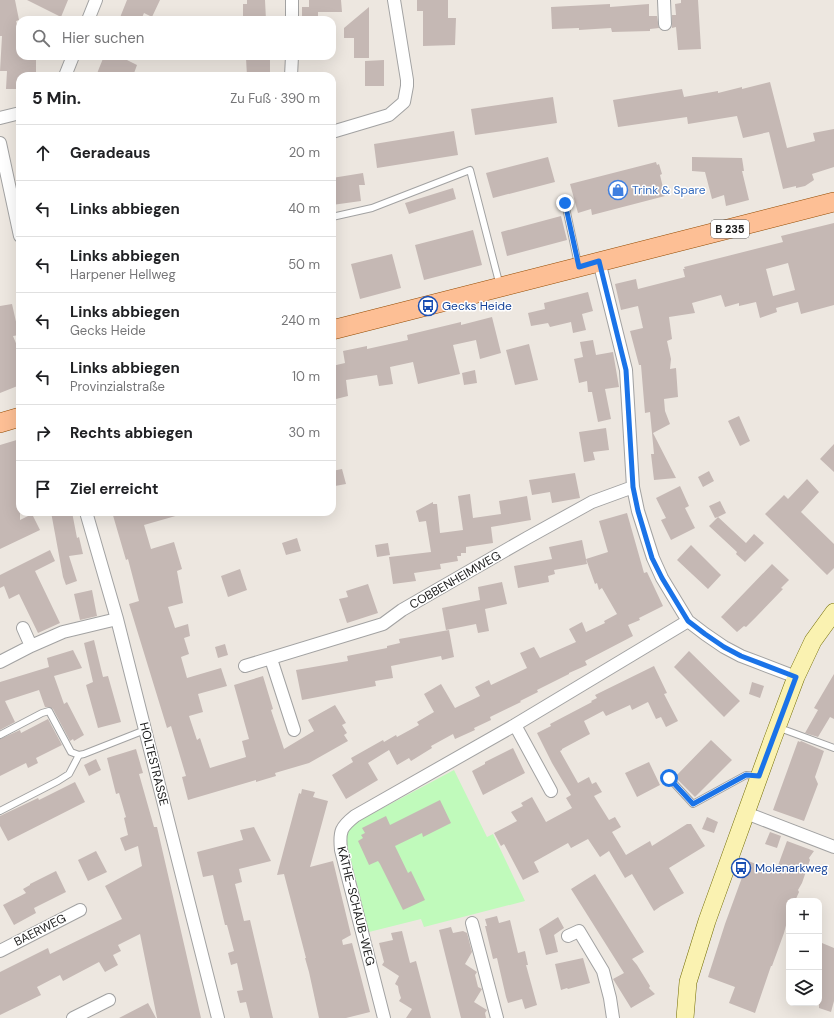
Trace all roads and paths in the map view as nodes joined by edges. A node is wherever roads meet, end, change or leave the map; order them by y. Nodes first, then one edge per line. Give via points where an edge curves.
1 (96, 0) edge
2 (292, 0) edge
3 (394, 0) edge
4 (664, 0) edge
5 (90, 16) edge
6 (292, 16) edge
7 (665, 24) dead end
8 (71, 60) edge
9 (292, 60) edge
10 (67, 72) edge
11 (291, 72) edge
12 (16, 114) edge
13 (0, 118) edge
14 (336, 131) edge
15 (0, 143) edge
16 (3, 175) edge
17 (834, 202) edge
18 (565, 203) dead end
19 (16, 205) edge
20 (14, 210) junction
21 (336, 216) edge
22 (16, 219) edge
23 (599, 261) junction
24 (579, 267) junction
25 (500, 288) junction
26 (336, 329) edge
27 (16, 417) edge
28 (0, 423) edge
29 (633, 487) junction
30 (87, 516) edge
31 (834, 612) edge
32 (116, 619) junction
33 (688, 621) junction
34 (22, 628) dead end
35 (31, 646) junction
36 (271, 659) junction
37 (0, 662) edge
38 (245, 666) dead end
39 (796, 677) junction
40 (515, 725) junction
41 (777, 728) junction
42 (145, 730) junction
43 (294, 730) dead end
44 (0, 734) edge
45 (834, 748) edge
46 (79, 755) junction
47 (671, 774) dead end
48 (759, 776) junction
49 (551, 790) dead end
50 (0, 811) edge
51 (746, 813) junction
52 (834, 847) edge
53 (80, 910) dead end
54 (472, 923) dead end
55 (568, 936) dead end
56 (0, 951) edge
57 (109, 1000) dead end
58 (73, 1018) edge
59 (218, 1018) edge
60 (384, 1018) edge
61 (497, 1018) edge
62 (613, 1018) edge
63 (685, 1018) edge

1 - 5 street
2 - 6 street
3 - 14 street via 407,80 404,102 389,115
4 - 7 street
8 - 10 street
9 - 11 street
12 - 13 street
15 - 16 street
16 - 20 street
17 - 23 main road, B 235
18 - 24 lane
19 - 20 street
20 - 22 street
21 - 25 lane via 372,208 470,170
23 - 24 main road, B 235
23 - 29 street via 626,370
24 - 25 main road, B 235
25 - 26 main road, B 235
27 - 28 main road
29 - 33 street via 652,558
29 - 36 street, COBBENHEIMWEG via 592,502 402,610 383,624
30 - 32 street, HOLTESTRASSE
31 - 39 street via 814,641
32 - 35 street via 63,632
32 - 42 street, HOLTESTRASSE
33 - 39 street via 741,656
33 - 40 street
34 - 35 street
35 - 37 street
36 - 38 street, COBBENHEIMWEG
36 - 43 street
39 - 41 street
40 - 49 street
40 - 60 street, KÄTHE-SCHAUB-WEG via 432,771 345,824 340,836 342,850
41 - 45 lane
41 - 48 street
42 - 46 lane
42 - 59 street, HOLTESTRASSE
44 - 46 lane via 49,711 71,752
46 - 50 lane via 69,774
47 - 48 lane via 669,778 693,804 746,775
48 - 51 street
51 - 52 street
51 - 63 street via 688,982
53 - 56 street, BAERWEG
54 - 61 street
55 - 62 street via 579,931 603,971
57 - 58 street

